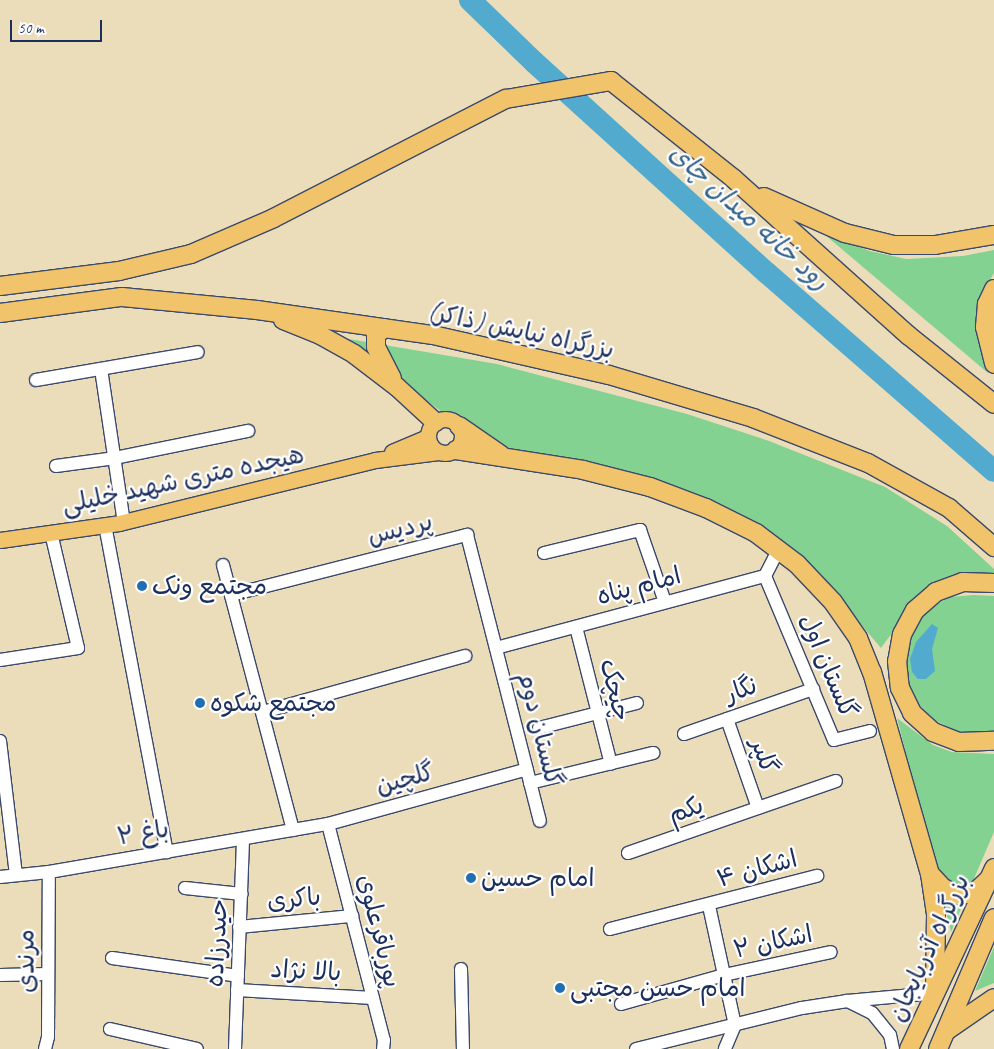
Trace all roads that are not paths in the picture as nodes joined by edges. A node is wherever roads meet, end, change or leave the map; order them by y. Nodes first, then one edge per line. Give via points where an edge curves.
1 (734, 179) junction
2 (994, 235) edge
3 (0, 286) edge
4 (994, 289) edge
5 (257, 310) junction
6 (0, 313) edge
7 (384, 328) junction
8 (198, 352) dead end
9 (994, 364) edge
10 (102, 369) junction
11 (36, 380) dead end
12 (397, 387) junction
13 (994, 404) edge
14 (459, 426) junction
15 (431, 430) junction
16 (248, 431) dead end
17 (456, 450) junction
18 (438, 452) junction
19 (115, 458) junction
20 (506, 458) junction
21 (375, 460) junction
22 (56, 466) dead end
23 (124, 522) junction
24 (105, 525) junction
25 (51, 533) junction
26 (0, 540) edge
27 (994, 547) edge
28 (778, 550) junction
29 (544, 553) dead end
30 (223, 565) dead end
31 (765, 576) junction
32 (994, 583) edge
33 (231, 595) junction
34 (665, 602) junction
35 (576, 626) junction
36 (496, 648) junction
37 (465, 656) dead end
38 (0, 660) edge
39 (813, 690) junction
40 (638, 704) dead end
41 (263, 712) junction
42 (598, 713) junction
43 (727, 719) junction
44 (539, 728) dead end
45 (870, 732) dead end
46 (684, 734) dead end
47 (994, 741) edge
48 (0, 742) edge
49 (653, 753) dead end
50 (611, 764) junction
51 (527, 769) junction
52 (836, 781) dead end
53 (530, 784) junction
54 (758, 808) junction
55 (540, 821) dead end
56 (328, 824) junction
57 (294, 830) junction
58 (243, 839) junction
59 (167, 852) junction
60 (628, 853) dead end
61 (49, 872) junction
62 (930, 874) junction
63 (991, 874) edge
64 (16, 875) junction
65 (817, 876) dead end
66 (0, 877) edge
67 (184, 888) dead end
68 (242, 894) junction
69 (709, 906) junction
70 (352, 916) junction
71 (994, 918) edge
72 (240, 927) junction
73 (610, 929) dead end
74 (831, 952) dead end
75 (112, 958) dead end
76 (461, 969) dead end
77 (48, 974) junction
78 (0, 975) edge
79 (724, 975) junction
80 (238, 976) junction
81 (237, 990) junction
82 (935, 993) junction
83 (373, 998) junction
84 (994, 998) edge
85 (847, 1001) junction
86 (621, 1004) dead end
87 (735, 1025) junction
88 (110, 1029) dead end
89 (946, 1032) junction
90 (45, 1049) edge
91 (197, 1049) edge
92 (235, 1049) edge
93 (383, 1049) edge
94 (463, 1049) edge
95 (636, 1049) edge
96 (725, 1049) edge
97 (893, 1049) edge
98 (909, 1049) edge
99 (938, 1049) edge

1 - 2 highway via 780,206 845,233 894,244 935,245
1 - 3 highway via 611,81 506,99 274,218 191,254 118,271
1 - 13 highway via 908,335
4 - 9 highway via 987,304 986,327
5 - 6 highway, بزرگراه نیایش (ذاکر) via 122,297
5 - 7 highway, بزرگراه نیایش (ذاکر)
5 - 12 highway via 320,335 354,354
7 - 12 highway via 376,335 376,347
7 - 27 highway, بزرگراه نیایش (ذاکر) via 433,335 608,375 753,418 868,463 949,508
8 - 10 street
10 - 11 street
10 - 19 street
12 - 15 highway
14 - 15 main road via 444,418
14 - 17 main road via 462,438
14 - 20 highway
15 - 18 main road
15 - 21 main road, هیجده متری شهید خلیلی
16 - 19 street
17 - 18 main road
17 - 20 highway
18 - 21 main road, هیجده متری شهید خلیلی
19 - 22 street
19 - 23 street
20 - 28 highway via 583,470 650,487 706,508 756,533
21 - 23 main road, هیجده متری شهید خلیلی
23 - 24 main road, هیجده متری شهید خلیلی
24 - 25 main road, هیجده متری شهید خلیلی
24 - 59 street
25 - 26 main road, هیجده متری شهید خلیلی
25 - 38 street via 78,648
28 - 31 street
28 - 62 highway via 797,564 833,602 858,638 872,672
29 - 34 street via 640,530
30 - 33 street
31 - 34 street, امام پناه
31 - 39 street, گلستان اول
32 - 47 highway via 963,582 936,592 915,610 902,634 897,661 900,688 912,713 933,732 959,742
33 - 36 street, پردیس via 467,535
33 - 41 street
34 - 35 street, امام پناه
35 - 36 street, امام پناه
35 - 42 street, چیچک
36 - 51 street, گلستان دوم
37 - 41 street
39 - 43 street, نگار
39 - 45 street, گلستان اول via 834,740
40 - 42 street
41 - 57 street
42 - 44 street
42 - 50 street, چیچک
43 - 46 street, نگار
43 - 54 street, گلپر
48 - 64 street
49 - 50 street
50 - 53 street
51 - 53 street, گلستان دوم
51 - 56 street, گلچین
52 - 54 street, یکم
53 - 55 street, گلستان دوم
54 - 60 street, یکم
56 - 57 street, گلچین
56 - 70 street, پورباقرعلوی
57 - 58 street, باغ ۲
58 - 59 street, باغ ۲
58 - 68 street, حیدرزاده
59 - 61 street, باغ ۲
61 - 64 street, باغ ۲
61 - 77 street, مرندی
62 - 63 highway via 943,888 958,895 974,893
62 - 82 highway via 936,914
63 - 82 highway, بزرگراه آذربایجان
64 - 66 street, باغ ۲
65 - 69 street, اشکان ۴
67 - 68 street
68 - 72 street, حیدرزاده
69 - 73 street, اشکان ۴
69 - 79 street
70 - 72 street, باکری
70 - 83 street, پورباقرعلوی
71 - 89 highway, بزرگراه آذربایجان
72 - 80 street, حیدرزاده
74 - 79 street, اشکان ۲
75 - 80 street
76 - 94 street
77 - 78 street
77 - 90 street, مرندی via 48,1037
79 - 86 street, اشکان ۲
79 - 87 street
80 - 81 street, حیدرزاده
81 - 83 street, بالا نژاد
81 - 92 street, حیدرزاده
82 - 85 street
82 - 98 highway, بزرگراه آذربایجان
83 - 93 street, پورباقرعلوی
84 - 89 highway
85 - 87 street via 802,1008
85 - 97 street via 872,1013 890,1036
87 - 95 street
87 - 96 street
88 - 91 street
89 - 99 highway, بزرگراه آذربایجان

